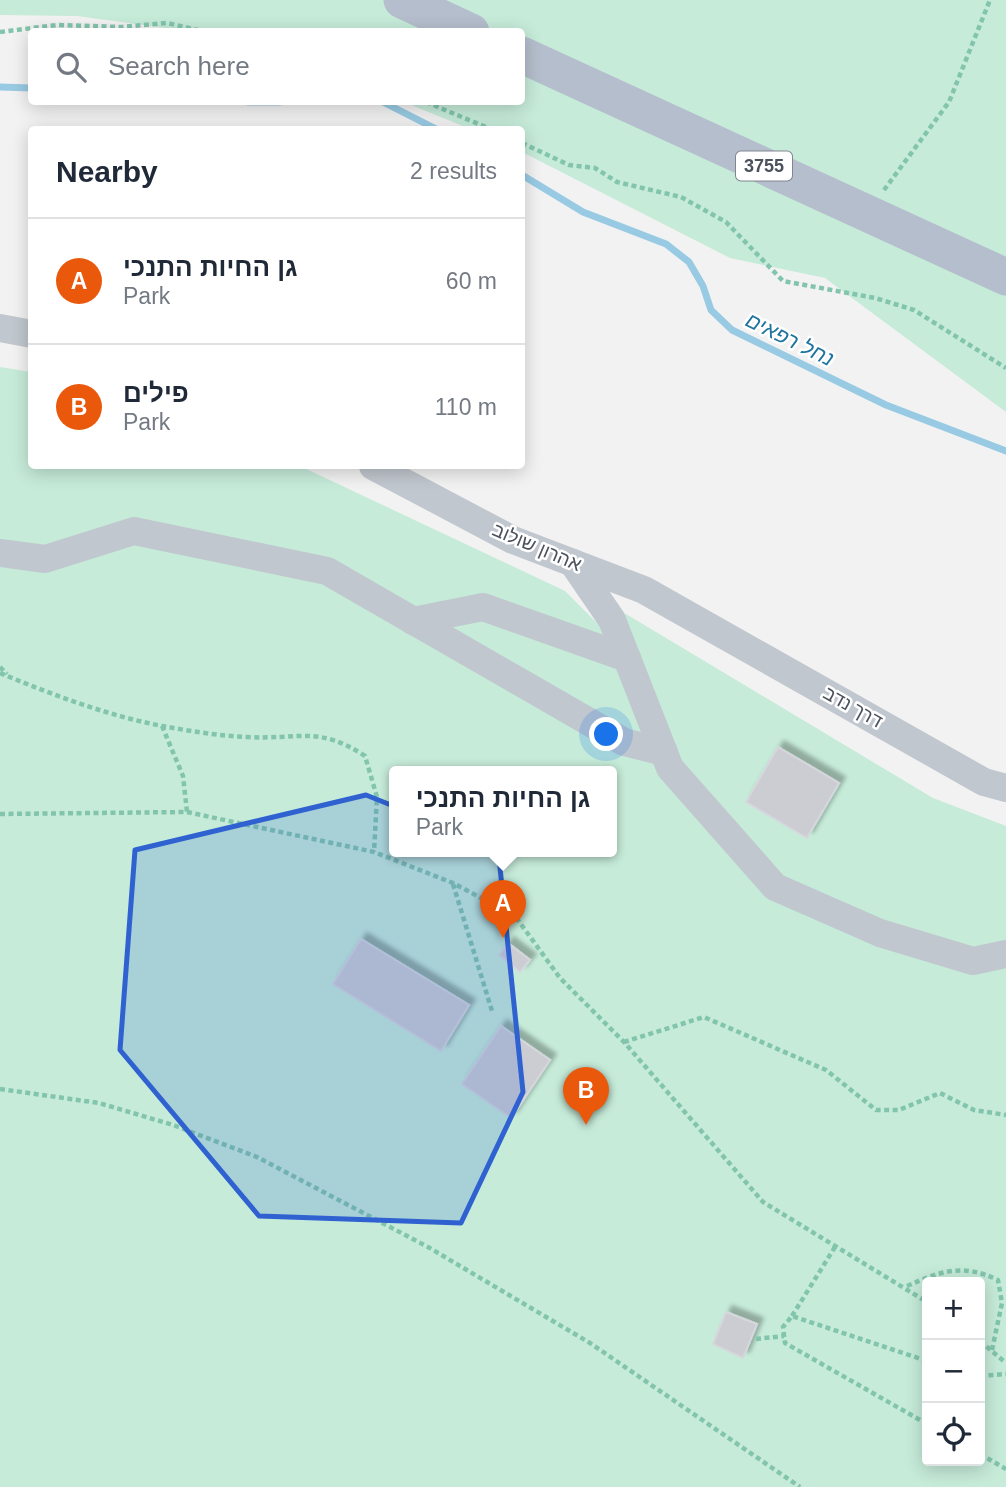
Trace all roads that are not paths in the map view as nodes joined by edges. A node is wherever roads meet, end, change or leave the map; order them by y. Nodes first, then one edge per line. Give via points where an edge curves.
1 (402, 0) edge
2 (462, 28) edge
3 (525, 56) edge
4 (1006, 277) edge
5 (0, 328) edge
6 (28, 333) edge
7 (379, 469) edge
8 (0, 553) edge
9 (573, 563) junction
10 (413, 621) junction
11 (702, 622) joint
12 (627, 658) junction
13 (664, 752) junction
14 (1006, 788) edge
15 (1006, 954) edge

1 - 2 main road
3 - 4 main road, 3755
5 - 6 street
7 - 9 street, אהרון שולוב via 513,540
8 - 10 street via 45,559 134,531 327,571
9 - 11 street, אהרון שולוב via 644,590
9 - 12 street via 612,620
10 - 12 street via 483,607
10 - 13 street via 624,742
11 - 14 street, דרך נדב via 984,782
12 - 13 street
13 - 15 street via 670,768 775,887 880,933 973,961

